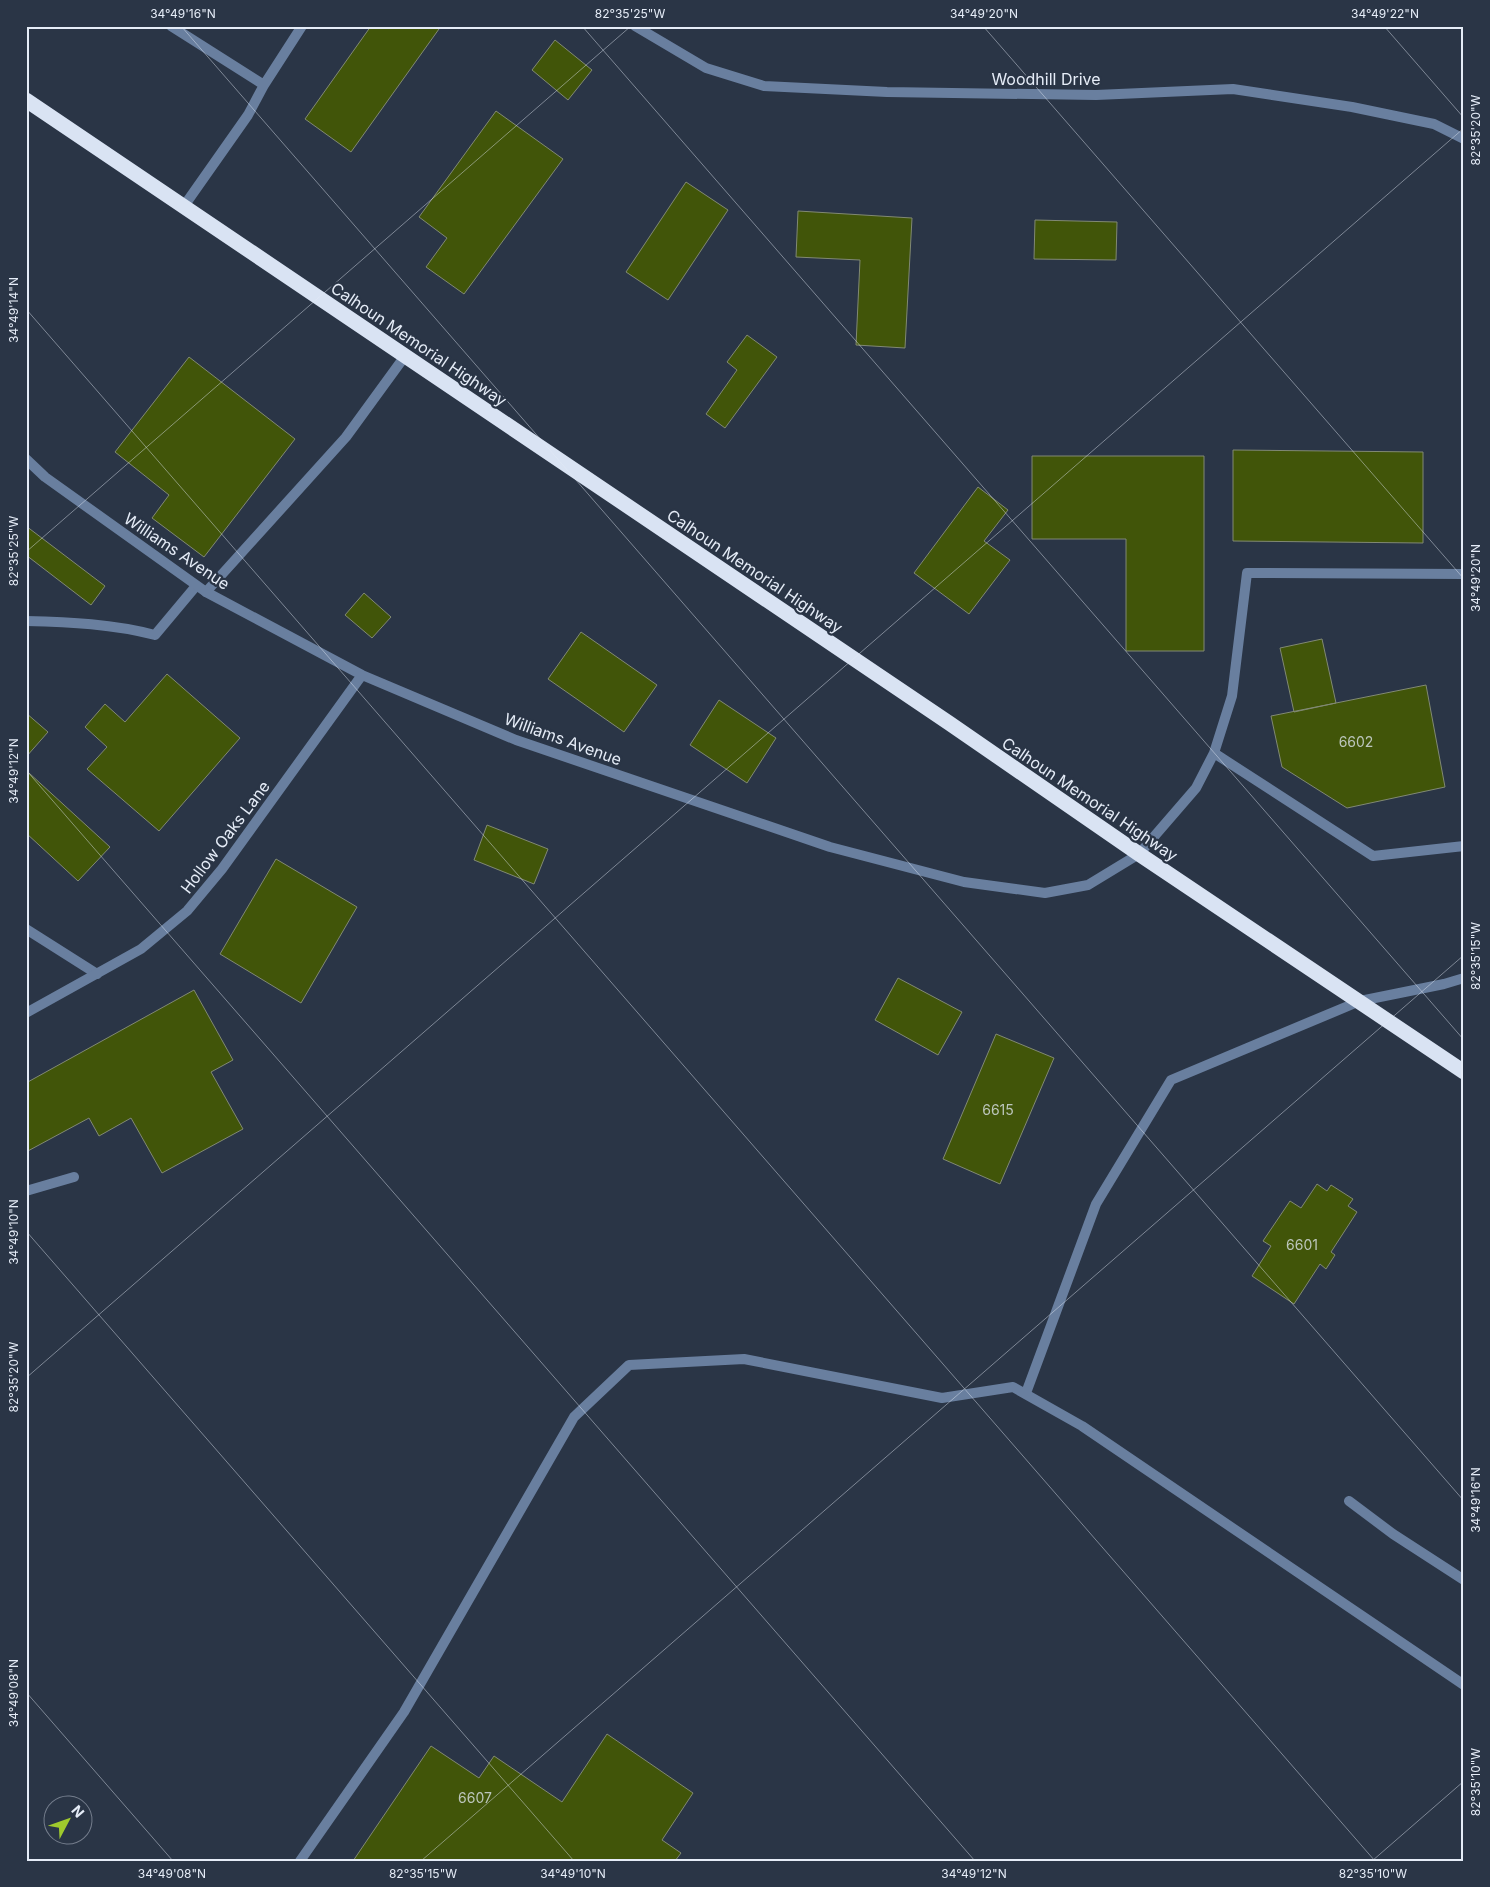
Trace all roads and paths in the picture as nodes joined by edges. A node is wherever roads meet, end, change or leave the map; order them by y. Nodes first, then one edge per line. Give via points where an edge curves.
1 (172, 26) edge
2 (302, 26) edge
3 (635, 26) edge
4 (264, 85) junction
5 (26, 100) edge
6 (1464, 139) edge
7 (184, 206) junction
8 (405, 356) junction
9 (26, 460) edge
10 (1464, 574) edge
11 (196, 586) junction
12 (206, 592) junction
13 (26, 621) edge
14 (362, 675) junction
15 (1214, 752) junction
16 (1464, 846) edge
17 (1139, 854) junction
18 (26, 929) edge
19 (97, 974) junction
20 (1464, 978) edge
21 (1360, 1001) junction
22 (26, 1013) edge
23 (1464, 1072) edge
24 (74, 1177) dead end
25 (26, 1191) edge
26 (1026, 1394) junction
27 (1349, 1501) dead end
28 (1464, 1580) edge
29 (1464, 1685) edge
30 (300, 1861) edge

1 - 4 street
2 - 4 street
3 - 6 street, Woodhill Drive via 706,68 764,86 887,92 1096,95 1233,89 1352,107 1434,124
4 - 7 street via 248,114
5 - 7 highway, Calhoun Memorial Highway
7 - 8 highway, Calhoun Memorial Highway
8 - 12 street via 346,437
8 - 17 highway, Calhoun Memorial Highway
9 - 11 street, Williams Avenue
10 - 15 street, Williams Avenue via 1247,573 1232,696
11 - 12 street, Williams Avenue
11 - 13 street via 155,635 129,628
12 - 14 street, Williams Avenue
14 - 17 street, Williams Avenue via 516,740 830,847 964,882 1045,893 1088,885
14 - 19 street, Hollow Oaks Lane via 222,869 187,911 142,950
15 - 16 street via 1374,856
15 - 17 street, Williams Avenue via 1196,788
17 - 21 highway, Calhoun Memorial Highway
18 - 19 street
19 - 22 street, Hollow Oaks Lane
20 - 21 street
21 - 23 highway, Calhoun Memorial Highway
21 - 26 street via 1171,1080 1096,1204
24 - 25 street
26 - 29 street via 1082,1426
26 - 30 street via 1013,1387 942,1398 744,1358 628,1365 574,1417 404,1712
27 - 28 street

